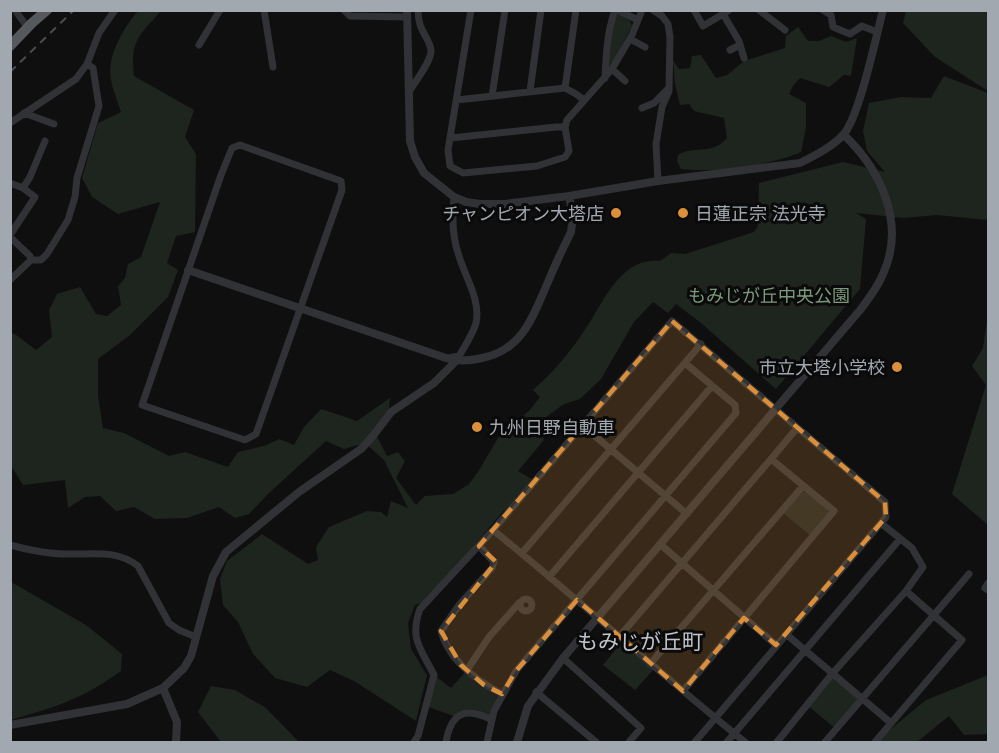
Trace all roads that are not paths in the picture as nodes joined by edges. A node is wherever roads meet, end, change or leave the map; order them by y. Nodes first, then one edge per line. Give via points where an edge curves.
1 (15, 10) edge
2 (47, 10) edge
3 (115, 10) edge
4 (220, 10) edge
5 (264, 10) edge
6 (344, 10) edge
7 (418, 10) edge
8 (471, 10) edge
9 (505, 10) edge
10 (541, 10) edge
11 (576, 10) edge
12 (616, 10) edge
13 (642, 10) edge
14 (653, 10) edge
15 (669, 10) edge
16 (694, 10) edge
17 (759, 10) edge
18 (823, 10) edge
19 (883, 10) edge
20 (726, 12) edge
21 (407, 14) edge
22 (662, 16) junction
23 (638, 20) junction
24 (28, 28) junction
25 (785, 30) dead end
26 (877, 32) junction
27 (630, 39) junction
28 (199, 45) dead end
29 (740, 45) junction
30 (10, 46) edge
31 (645, 47) dead end
32 (730, 50) dead end
33 (744, 58) dead end
34 (87, 64) junction
35 (273, 67) dead end
36 (612, 69) junction
37 (605, 78) junction
38 (626, 81) dead end
39 (670, 87) junction
40 (565, 88) junction
41 (530, 91) junction
42 (408, 92) junction
43 (492, 96) junction
44 (457, 100) junction
45 (584, 100) junction
46 (642, 108) dead end
47 (24, 113) junction
48 (10, 123) edge
49 (54, 124) dead end
50 (565, 127) junction
51 (844, 135) junction
52 (451, 138) junction
53 (45, 141) dead end
54 (657, 181) junction
55 (10, 183) edge
56 (22, 188) junction
57 (454, 196) junction
58 (569, 196) junction
59 (10, 236) edge
60 (32, 260) junction
61 (188, 270) junction
62 (10, 280) edge
63 (300, 309) junction
64 (701, 344) junction
65 (446, 358) junction
66 (456, 361) junction
67 (685, 363) junction
68 (712, 386) junction
69 (776, 409) junction
70 (582, 425) junction
71 (797, 428) junction
72 (610, 449) junction
73 (771, 459) junction
74 (638, 473) junction
75 (803, 486) junction
76 (666, 496) junction
77 (687, 514) junction
78 (882, 524) junction
79 (493, 530) junction
80 (900, 539) junction
81 (660, 544) junction
82 (10, 545) edge
83 (479, 546) junction
84 (522, 553) junction
85 (682, 563) junction
86 (969, 574) dead end
87 (549, 577) junction
88 (988, 583) edge
89 (988, 590) edge
90 (713, 591) junction
91 (906, 591) junction
92 (577, 600) junction
93 (519, 603) dead end
94 (933, 615) junction
95 (597, 618) junction
96 (744, 618) junction
97 (786, 634) junction
98 (196, 637) junction
99 (619, 637) junction
100 (776, 645) junction
101 (805, 650) junction
102 (563, 658) junction
103 (650, 664) junction
104 (467, 670) junction
105 (832, 674) junction
106 (163, 688) junction
107 (683, 691) junction
108 (536, 692) junction
109 (502, 694) junction
110 (862, 698) junction
111 (715, 718) junction
112 (492, 720) junction
113 (891, 723) junction
114 (10, 725) edge
115 (734, 734) junction
116 (176, 742) edge
117 (414, 742) edge
118 (446, 742) edge
119 (487, 742) edge
120 (517, 742) edge
121 (596, 742) edge
122 (629, 742) edge
123 (695, 742) edge
124 (726, 742) edge
125 (745, 742) edge
126 (777, 742) edge
127 (825, 742) edge
128 (875, 742) edge

1 - 24 street
2 - 24 highway
3 - 34 street via 99,33
4 - 28 street
5 - 35 street
6 - 21 street via 350,16
7 - 42 street via 418,23 431,50
8 - 44 street
9 - 43 street
10 - 41 street
11 - 40 street
12 - 23 street
12 - 37 street via 611,21
13 - 23 street
14 - 22 street
15 - 22 street
16 - 20 street via 703,26
17 - 25 street
18 - 26 street via 831,15 832,27 850,34 862,26
19 - 26 street
20 - 29 street
21 - 42 street
22 - 39 street via 670,37
23 - 27 street
24 - 30 highway
26 - 51 street via 859,102
27 - 31 street
27 - 36 street
29 - 32 street
29 - 33 street
34 - 47 street via 76,79
34 - 60 street via 93,68 99,106 75,197 68,220 47,254
36 - 37 street
36 - 38 street
37 - 45 street
39 - 46 street
39 - 54 street via 656,144
40 - 41 street
40 - 45 street
41 - 43 street
42 - 57 street via 410,141 415,157 424,173
43 - 44 street
44 - 52 street
45 - 50 street
47 - 48 street
47 - 49 street
50 - 52 street
50 - 52 street via 569,151 565,157 537,166 475,172 463,173 450,166
51 - 54 street via 800,163
51 - 69 street via 859,148 888,202 890,254 874,291
53 - 56 street
54 - 58 street
55 - 56 street
56 - 59 street via 35,197
57 - 58 street via 480,204 505,204
57 - 65 street via 454,238 477,314 476,324 459,356
58 - 66 street via 573,216 570,232 525,332 497,355
59 - 60 street
60 - 62 street
61 - 63 street
61 - 63 street via 232,148 240,145 341,181 342,190
61 - 63 street via 142,405 237,438 245,440 256,434
63 - 65 street
64 - 67 street
64 - 69 street
64 - 70 street via 672,321
65 - 66 street
66 - 98 street via 434,383 391,412 361,449 306,487 226,552 213,576
67 - 68 street
67 - 72 street
68 - 74 street
68 - 76 street via 735,405 736,413
69 - 71 street
69 - 77 street
70 - 72 street
70 - 79 street
71 - 73 street
71 - 78 street via 885,502 886,517
72 - 74 street
72 - 84 street
73 - 75 street
73 - 85 street
74 - 76 street
74 - 87 street
75 - 90 street
75 - 96 street via 834,511
76 - 77 street
76 - 92 street
77 - 81 street
78 - 80 street
78 - 97 street
79 - 83 street
79 - 84 street
80 - 91 street via 912,548 923,567
80 - 101 street
81 - 85 street
81 - 95 street
82 - 98 street via 67,554 101,552 131,560 169,623
83 - 104 street via 494,562 492,567 441,631
83 - 117 street via 420,609 414,626 417,642 434,675
84 - 87 street
85 - 90 street
85 - 99 street
86 - 94 street
87 - 92 street
88 - 89 street
90 - 96 street
90 - 103 street
91 - 94 street
91 - 105 street
92 - 95 street
92 - 109 street via 516,670
93 - 104 street
94 - 110 street
94 - 113 street via 962,640
95 - 99 street
95 - 102 street
96 - 100 street
96 - 107 street
97 - 100 street
97 - 101 street
98 - 106 street via 184,668
99 - 103 street
100 - 111 street
101 - 105 street
101 - 115 street
102 - 108 street
102 - 122 street via 641,728
103 - 107 street
104 - 109 street
105 - 110 street
105 - 126 street
106 - 114 street via 126,704
106 - 116 street via 177,722
107 - 111 street
108 - 120 street
108 - 121 street
109 - 112 street
110 - 113 street
110 - 127 street
111 - 115 street
111 - 123 street
112 - 118 street via 471,712 462,713 450,726
112 - 119 street
113 - 128 street
115 - 124 street
115 - 125 street

